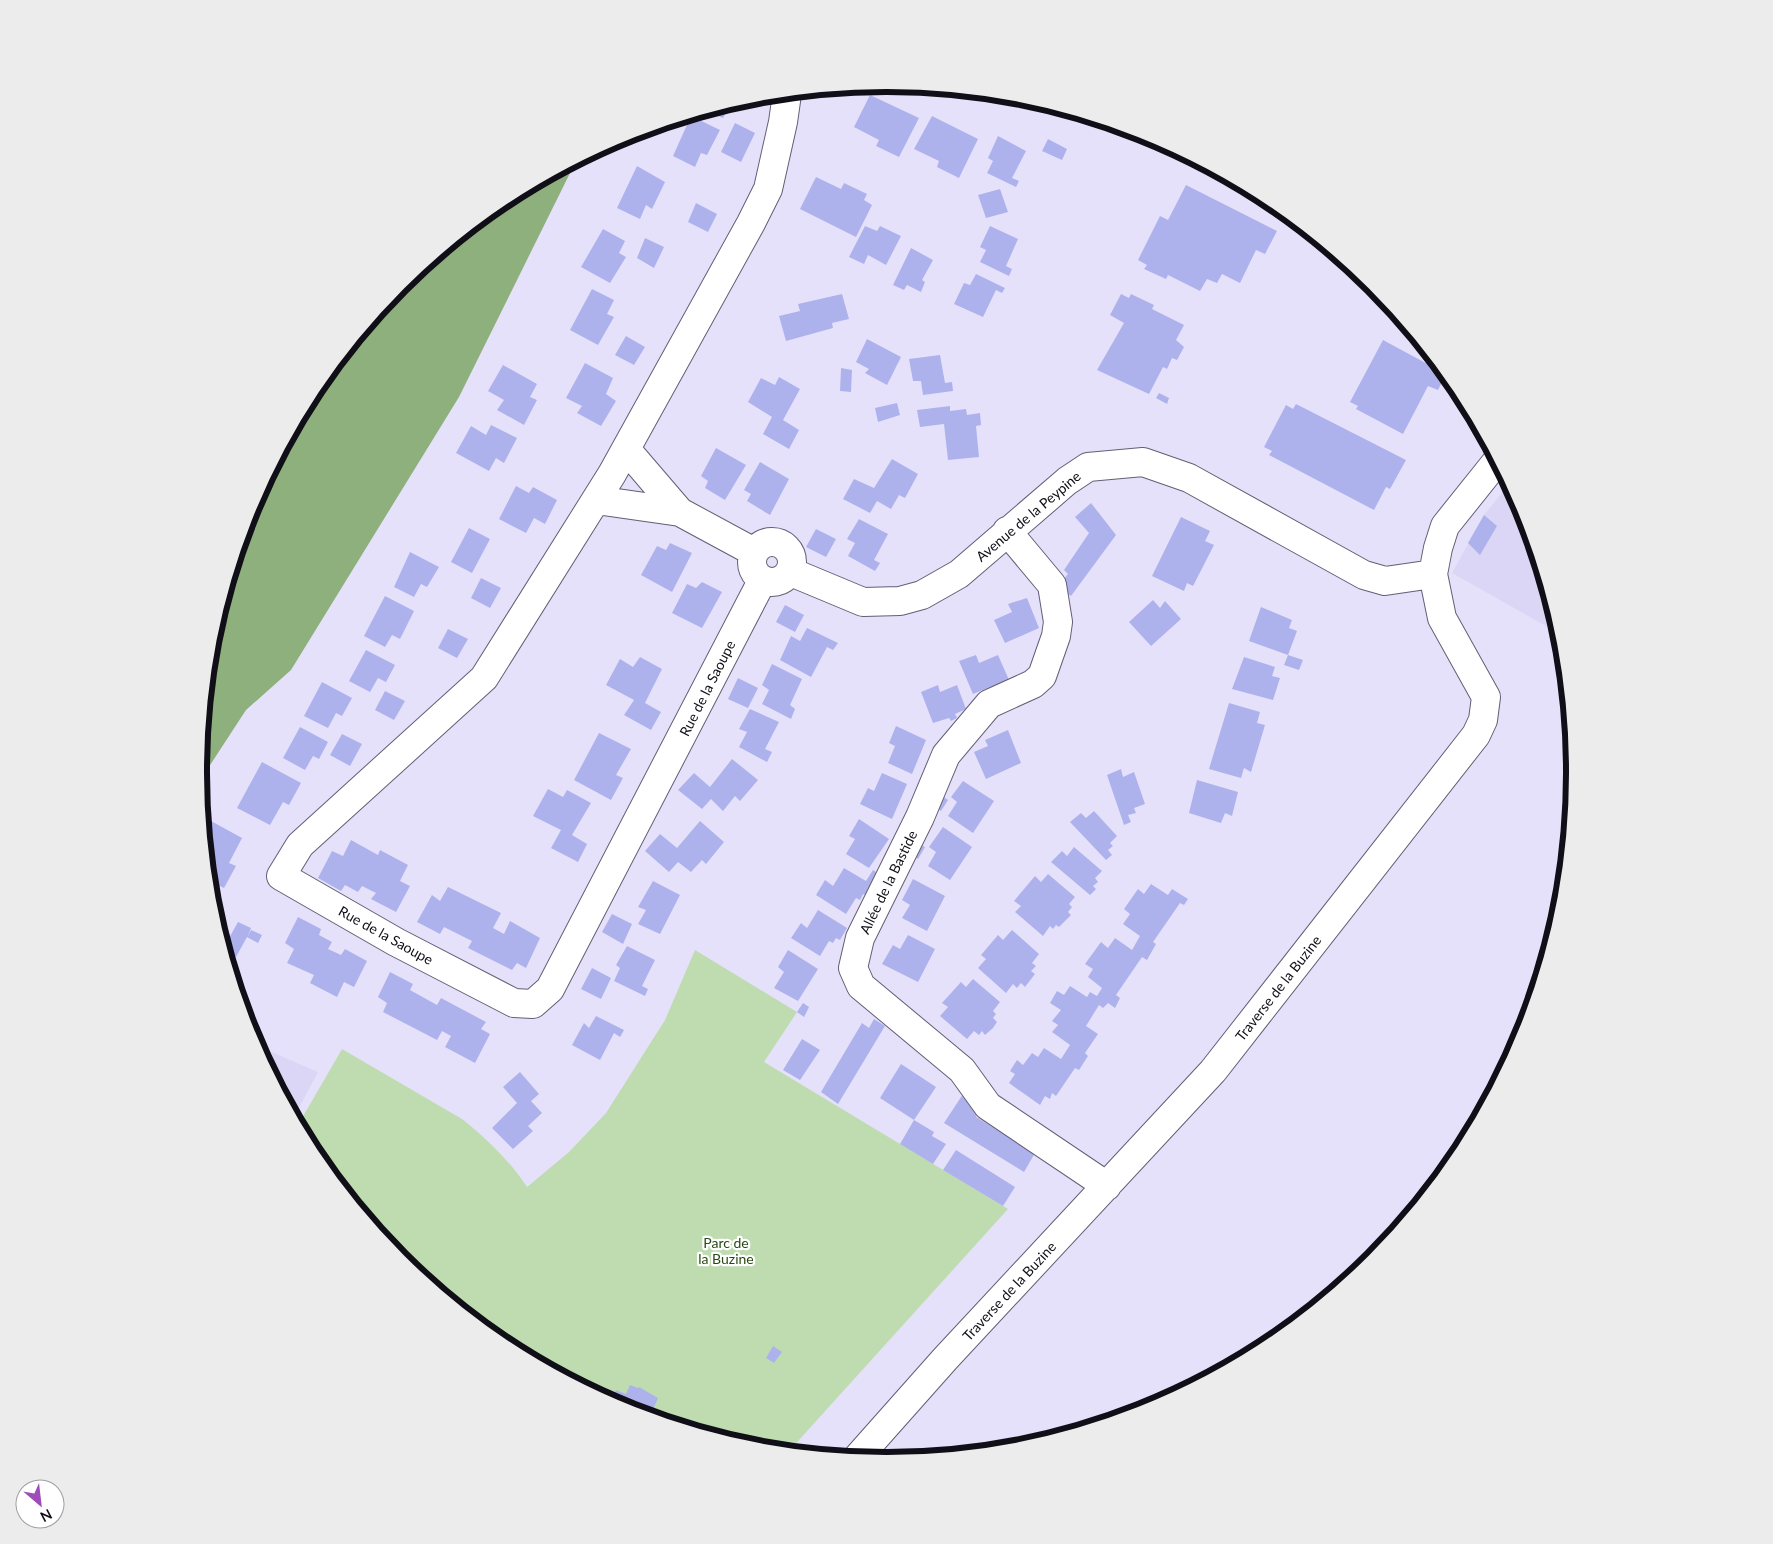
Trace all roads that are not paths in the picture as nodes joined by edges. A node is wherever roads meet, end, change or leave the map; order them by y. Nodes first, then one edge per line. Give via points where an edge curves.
1 (786, 100) edge
2 (626, 449) junction
3 (1493, 466) edge
4 (596, 500) junction
5 (680, 512) junction
6 (1007, 531) junction
7 (754, 552) junction
8 (791, 572) junction
9 (1433, 574) junction
10 (762, 580) junction
11 (1107, 1186) junction
12 (863, 1451) edge

1 - 2 street via 768,188
2 - 4 street, Rue de la Saoupe
2 - 5 street
3 - 9 street, Traverse de la Buzine via 1445,526
4 - 5 street
4 - 10 street, Rue de la Saoupe via 484,678 300,845 281,876 396,942 514,1003 533,1004 550,989
5 - 7 street
6 - 8 street, Avenue de la Peypine via 959,574 922,595 900,601 863,602
6 - 9 street, Avenue de la Peypine via 1067,480 1088,467 1143,462 1188,478 1364,575 1385,580
6 - 11 street, Allée de la Bastide via 1052,585 1058,622 1045,668 1033,684 989,704 946,755 920,817 860,938 853,968 861,986 962,1070 988,1106
7 - 8 street via 762,544 772,541 783,544 794,562
7 - 10 street via 754,573
8 - 10 street via 784,580 773,583
9 - 11 street, Traverse de la Buzine via 1442,618 1486,697 1483,720 1476,735 1213,1071
11 - 12 street, Traverse de la Buzine

